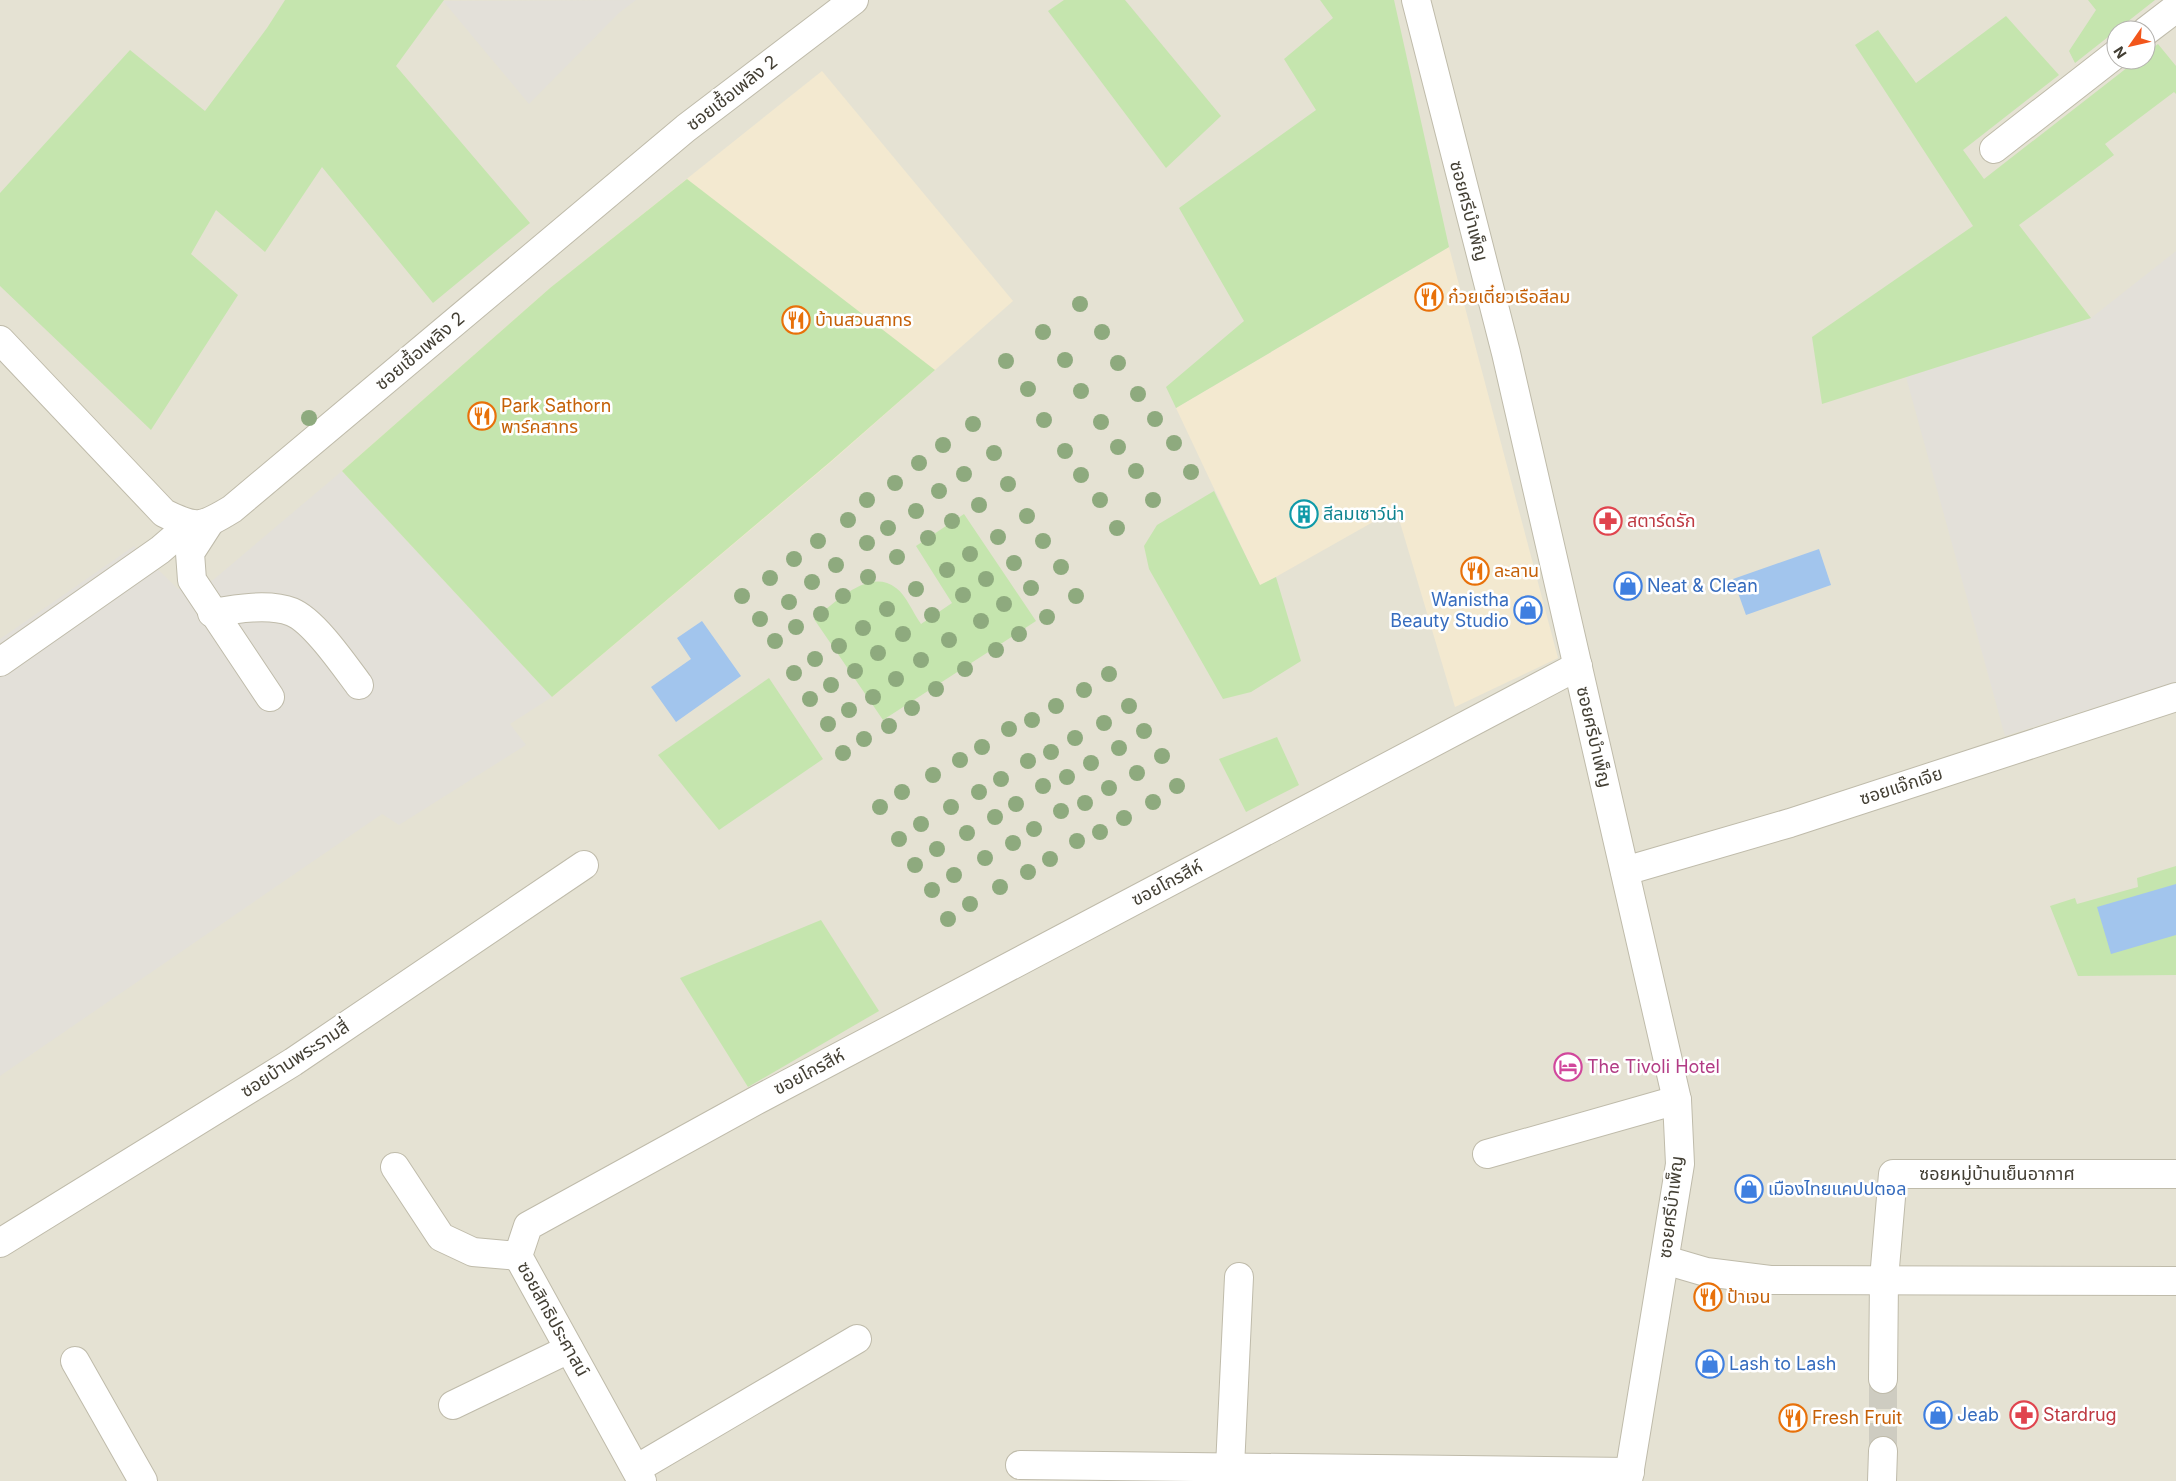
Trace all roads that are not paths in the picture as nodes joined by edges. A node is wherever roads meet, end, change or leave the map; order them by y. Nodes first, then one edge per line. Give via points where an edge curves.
1 (854, 0) edge
2 (1416, 0) edge
3 (2176, 8) edge
4 (2156, 23) edge
5 (2106, 62) edge
6 (1994, 149) dead end
7 (0, 340) edge
8 (200, 524) junction
9 (212, 612) junction
10 (0, 662) edge
11 (1578, 666) junction
12 (359, 685) dead end
13 (270, 696) dead end
14 (2176, 698) edge
15 (584, 865) dead end
16 (1625, 871) junction
17 (757, 1100) joint
18 (1677, 1100) junction
19 (1487, 1154) dead end
20 (395, 1167) dead end
21 (2176, 1174) edge
22 (0, 1243) edge
23 (518, 1256) junction
24 (1665, 1260) junction
25 (1239, 1277) dead end
26 (1884, 1280) junction
27 (2176, 1280) edge
28 (857, 1340) dead end
29 (569, 1349) junction
30 (75, 1361) dead end
31 (1883, 1379) tunnel mouth
32 (453, 1405) dead end
33 (1883, 1451) tunnel mouth
34 (1020, 1465) dead end
35 (1230, 1468) junction
36 (639, 1475) edge
37 (1629, 1476) edge
38 (143, 1481) edge
39 (1882, 1481) edge

1 - 8 street, ซอยเชื้อเพลิง 2 via 686,128 232,509
2 - 11 street, ซอยศรีบำเพ็ญ via 1504,346
3 - 4 street
5 - 6 street
7 - 8 street via 164,513
8 - 9 street via 190,553 192,580
8 - 10 street, ซอยเชื้อเพลิง 2
9 - 12 street via 255,607 292,612 320,635
9 - 13 street
11 - 16 street, ซอยศรีบำเพ็ญ
11 - 17 street, ฃอยโกรสีห์
14 - 16 street, ซอยแจ๊กเจีย via 1790,823
15 - 22 street, ซอยบ้านพระรามสี่ via 293,1062
16 - 18 street, ซอยศรีบำเพ็ญ
17 - 23 street, ซอยสิทธิประศาสน์ via 528,1226
18 - 19 street
18 - 24 street, ซอยศรีบำเพ็ญ via 1680,1164
20 - 23 street via 442,1237 473,1252
21 - 26 street, ซอยหมู่บ้านเย็นอากาศ via 1893,1174
23 - 29 street, ซอยสิทธิประศาสน์
24 - 26 street via 1706,1272 1770,1280
24 - 37 street, ซอยศรีบำเพ็ญ
25 - 35 street
26 - 27 street
26 - 31 street, ซอยหมู่บ้านเย็นอากาศ
28 - 36 street
29 - 32 street
29 - 36 street, ซอยสิทธิประศาสน์
30 - 38 street
33 - 39 street
34 - 35 street
35 - 37 street

